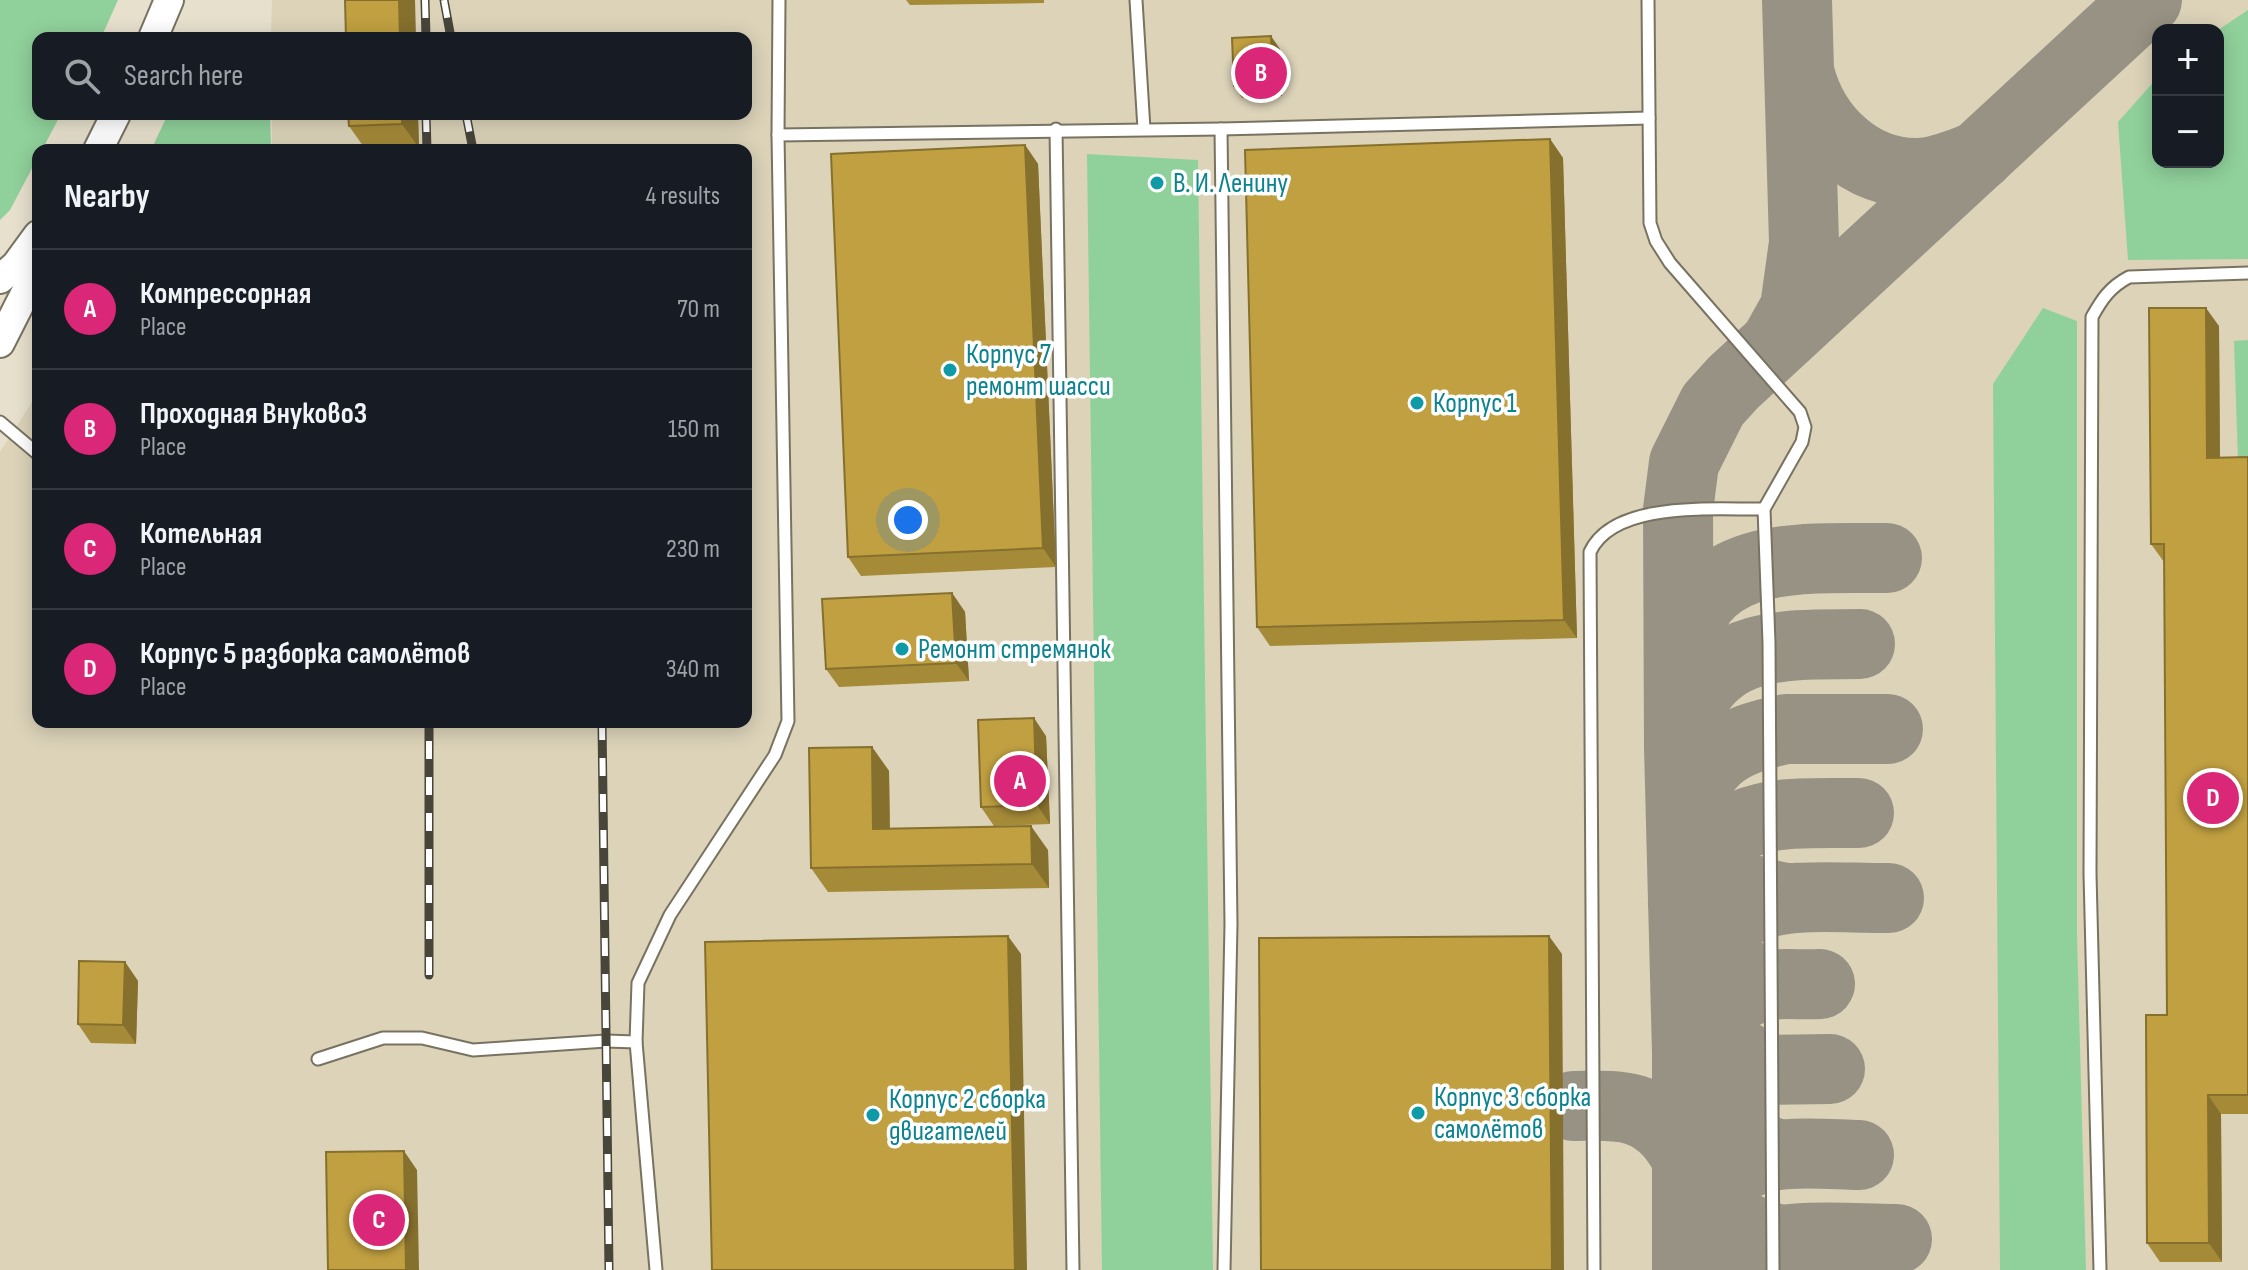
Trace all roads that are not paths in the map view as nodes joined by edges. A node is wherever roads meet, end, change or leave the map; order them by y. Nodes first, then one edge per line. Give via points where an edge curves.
1 (169, 0) edge
2 (779, 0) edge
3 (1136, 0) edge
4 (1648, 0) edge
5 (156, 32) edge
6 (1649, 118) junction
7 (113, 120) edge
8 (1056, 129) junction
9 (1144, 129) junction
10 (1221, 129) junction
11 (778, 135) junction
12 (101, 144) edge
13 (32, 243) edge
14 (2248, 273) edge
15 (0, 279) edge
16 (32, 280) edge
17 (0, 343) edge
18 (0, 422) edge
19 (32, 449) edge
20 (1764, 509) junction
21 (636, 1042) junction
22 (318, 1059) dead end
23 (656, 1270) edge
24 (1073, 1270) edge
25 (1224, 1270) edge
26 (1594, 1270) edge
27 (1773, 1270) edge
28 (2100, 1270) edge

1 - 5 street
2 - 11 lane
3 - 9 lane
4 - 6 lane
6 - 10 lane
6 - 20 lane via 1650,223 1656,241 1803,420 1802,442
7 - 12 street
8 - 9 lane
8 - 11 lane
8 - 24 lane
9 - 10 lane
10 - 25 lane via 1231,924
11 - 21 lane via 788,721 775,755 652,946 638,983
13 - 15 street
14 - 28 lane via 2129,277 2115,285 2092,317 2090,874
16 - 17 street
18 - 19 lane
20 - 26 lane via 1678,510 1626,520 1596,538 1590,552
20 - 27 lane
21 - 22 lane via 473,1050 422,1038 383,1038
21 - 23 lane

